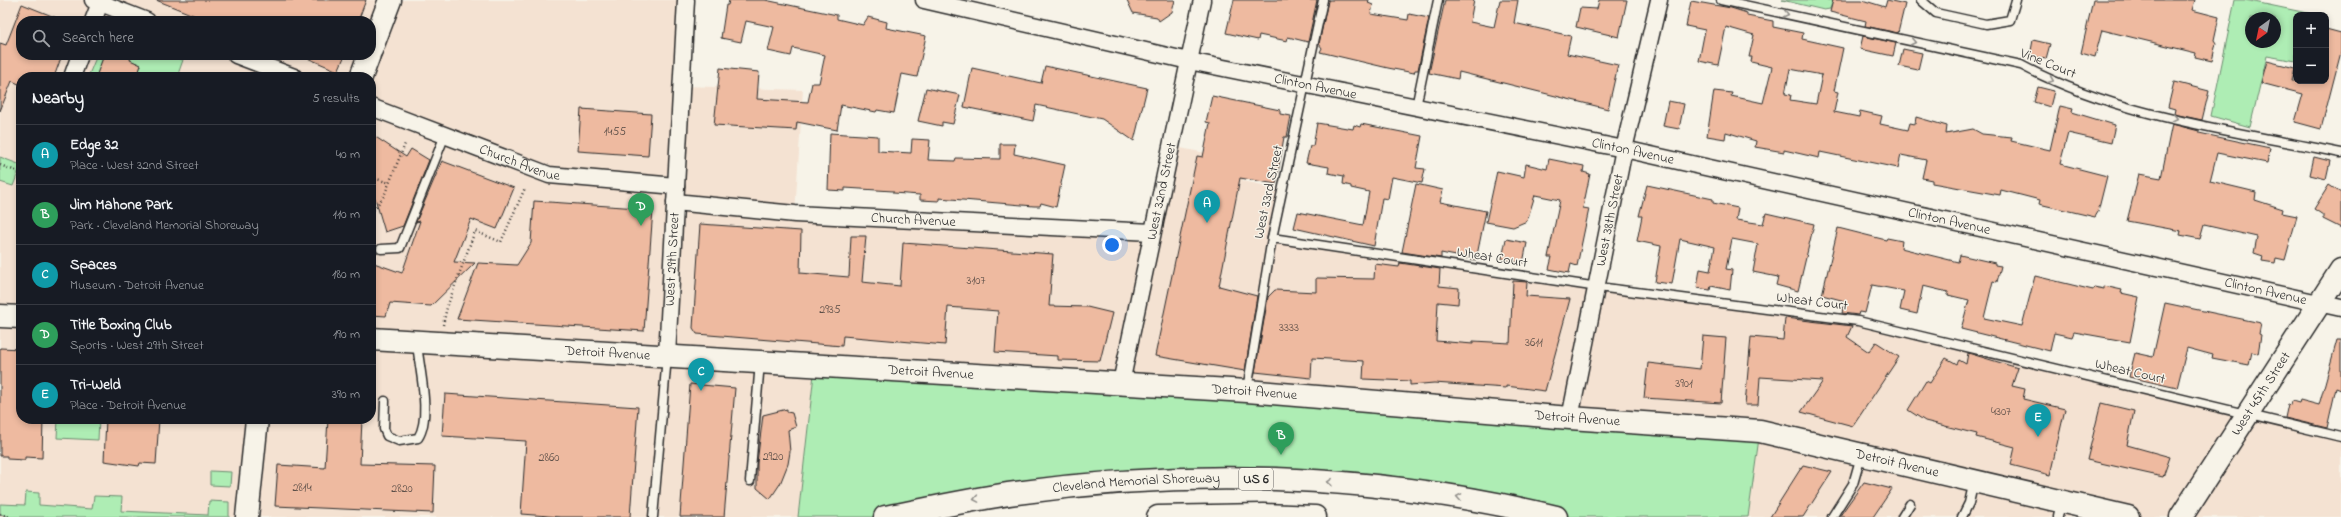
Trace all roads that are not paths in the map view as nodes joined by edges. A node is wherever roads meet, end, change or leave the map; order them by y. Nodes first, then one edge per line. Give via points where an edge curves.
1 (390, 0) edge
2 (686, 0) edge
3 (924, 0) edge
4 (1202, 0) edge
5 (1323, 0) edge
6 (1438, 0) edge
7 (1660, 0) edge
8 (1721, 0) edge
9 (1921, 0) edge
10 (2016, 0) edge
11 (96, 2) edge
12 (94, 16) edge
13 (134, 16) edge
14 (376, 37) edge
15 (78, 60) edge
16 (249, 60) edge
17 (367, 60) edge
18 (1189, 61) junction
19 (74, 72) edge
20 (281, 72) edge
21 (363, 72) edge
22 (1305, 84) junction
23 (1416, 107) junction
24 (376, 108) edge
25 (445, 135) junction
26 (1624, 149) junction
27 (2341, 153) edge
28 (676, 186) junction
29 (675, 202) junction
30 (1152, 232) junction
31 (1272, 238) junction
32 (381, 249) dead end
33 (2341, 270) edge
34 (1598, 287) junction
35 (2331, 305) edge
36 (0, 316) edge
37 (16, 317) edge
38 (376, 339) edge
39 (417, 342) junction
40 (667, 356) junction
41 (760, 361) junction
42 (1121, 383) junction
43 (1247, 391) junction
44 (385, 401) dead end
45 (2248, 414) junction
46 (1570, 418) junction
47 (257, 424) edge
48 (2341, 437) edge
49 (1862, 453) junction
50 (1974, 480) junction
51 (750, 481) dead end
52 (1910, 504) dead end
53 (2074, 510) edge
54 (916, 513) edge
55 (248, 517) edge
56 (653, 517) edge
57 (885, 517) edge
58 (1158, 517) edge
59 (1315, 517) edge
60 (1556, 517) edge
61 (1832, 517) edge
62 (1902, 517) edge
63 (1962, 517) edge
64 (2128, 517) edge
65 (2181, 517) edge

1 - 14 main road
2 - 28 street, West 29th Street
3 - 18 street, Clinton Avenue
4 - 18 street, West 32nd Street
5 - 22 lane, West 33rd Street
6 - 23 lane
7 - 26 street, West 38th Street
8 -> 27 lane, Vine Court via 2021,65 2050,80 2138,111
9 - 10 lane via 1936,13 1986,24 2010,20
11 - 12 street
11 - 13 street
15 - 19 street
16 - 20 street
17 - 21 main road
18 - 22 street, Clinton Avenue
18 - 30 street, West 32nd Street
22 - 23 street, Clinton Avenue
22 - 31 lane, West 33rd Street
23 - 26 street, Clinton Avenue
24 - 25 street, Church Avenue
25 - 28 street, Church Avenue via 549,175
25 - 32 lane via 400,248
26 - 34 street, West 38th Street
26 - 35 street, Clinton Avenue
28 - 29 street, West 29th Street
29 - 30 street, Church Avenue via 803,214
29 - 40 street, West 29th Street
30 - 42 street, West 32nd Street
31 - 34 lane, Wheat Court
31 - 43 lane, West 33rd Street
33 - 35 main road, West 45th Street
34 - 45 lane, Wheat Court via 1858,321
34 - 46 street, West 38th Street
35 - 45 main road, West 45th Street
36 - 37 main road
38 - 39 main road, Detroit Avenue
39 - 40 main road, Detroit Avenue
39 - 44 lane via 424,419 422,433 418,438 399,441 387,436 384,429
40 - 41 main road, Detroit Avenue
40 - 56 lane, West 29th Street
41 - 42 main road, Detroit Avenue
41 - 51 lane
42 - 43 main road, Detroit Avenue
43 - 46 main road, Detroit Avenue
45 - 48 lane, Wheat Court
45 - 65 main road, West 45th Street
46 - 49 main road, Detroit Avenue via 1771,432
47 - 55 main road
49 - 50 main road, Detroit Avenue
49 - 61 lane via 1853,484
50 - 53 main road, Detroit Avenue
50 - 63 lane via 1969,503
52 - 62 lane
53 - 64 main road, Detroit Avenue
54 - 57 main road, Cleveland Memorial Shoreway
60 -> 54 main road, Cleveland Memorial Shoreway / US 6 via 1436,493 1288,479 1169,480 1039,490
58 - 59 main road

